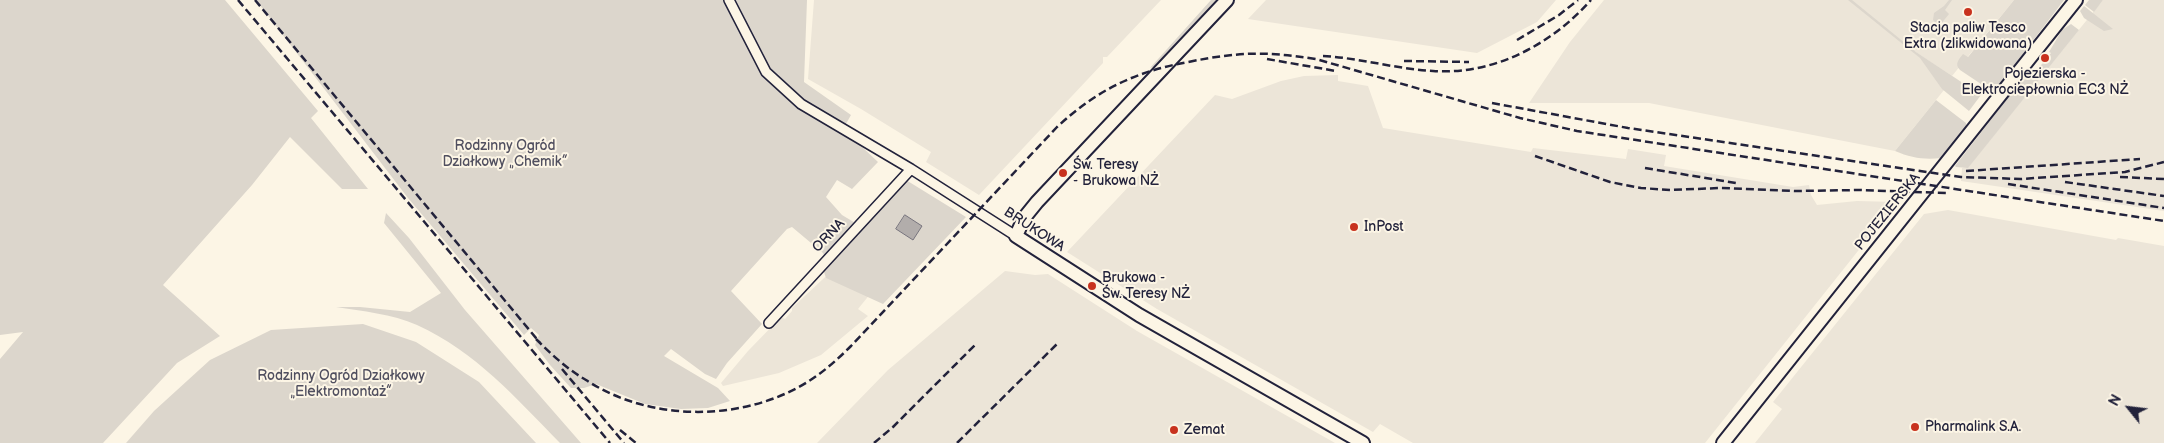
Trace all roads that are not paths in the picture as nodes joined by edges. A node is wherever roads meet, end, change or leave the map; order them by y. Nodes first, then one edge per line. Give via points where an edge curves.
1 (730, 0) edge
2 (1227, 0) edge
3 (2076, 0) edge
4 (911, 169) junction
5 (1016, 236) junction
6 (769, 323) dead end
7 (1363, 443) edge
8 (1723, 443) edge

1 - 4 street, BRUKOWA via 766,72 801,104
2 - 5 street via 1037,202 1024,218
3 - 8 street, POJEZIERSKA
4 - 5 street, BRUKOWA
4 - 6 street, ORNA
5 - 7 street, BRUKOWA via 1139,315

